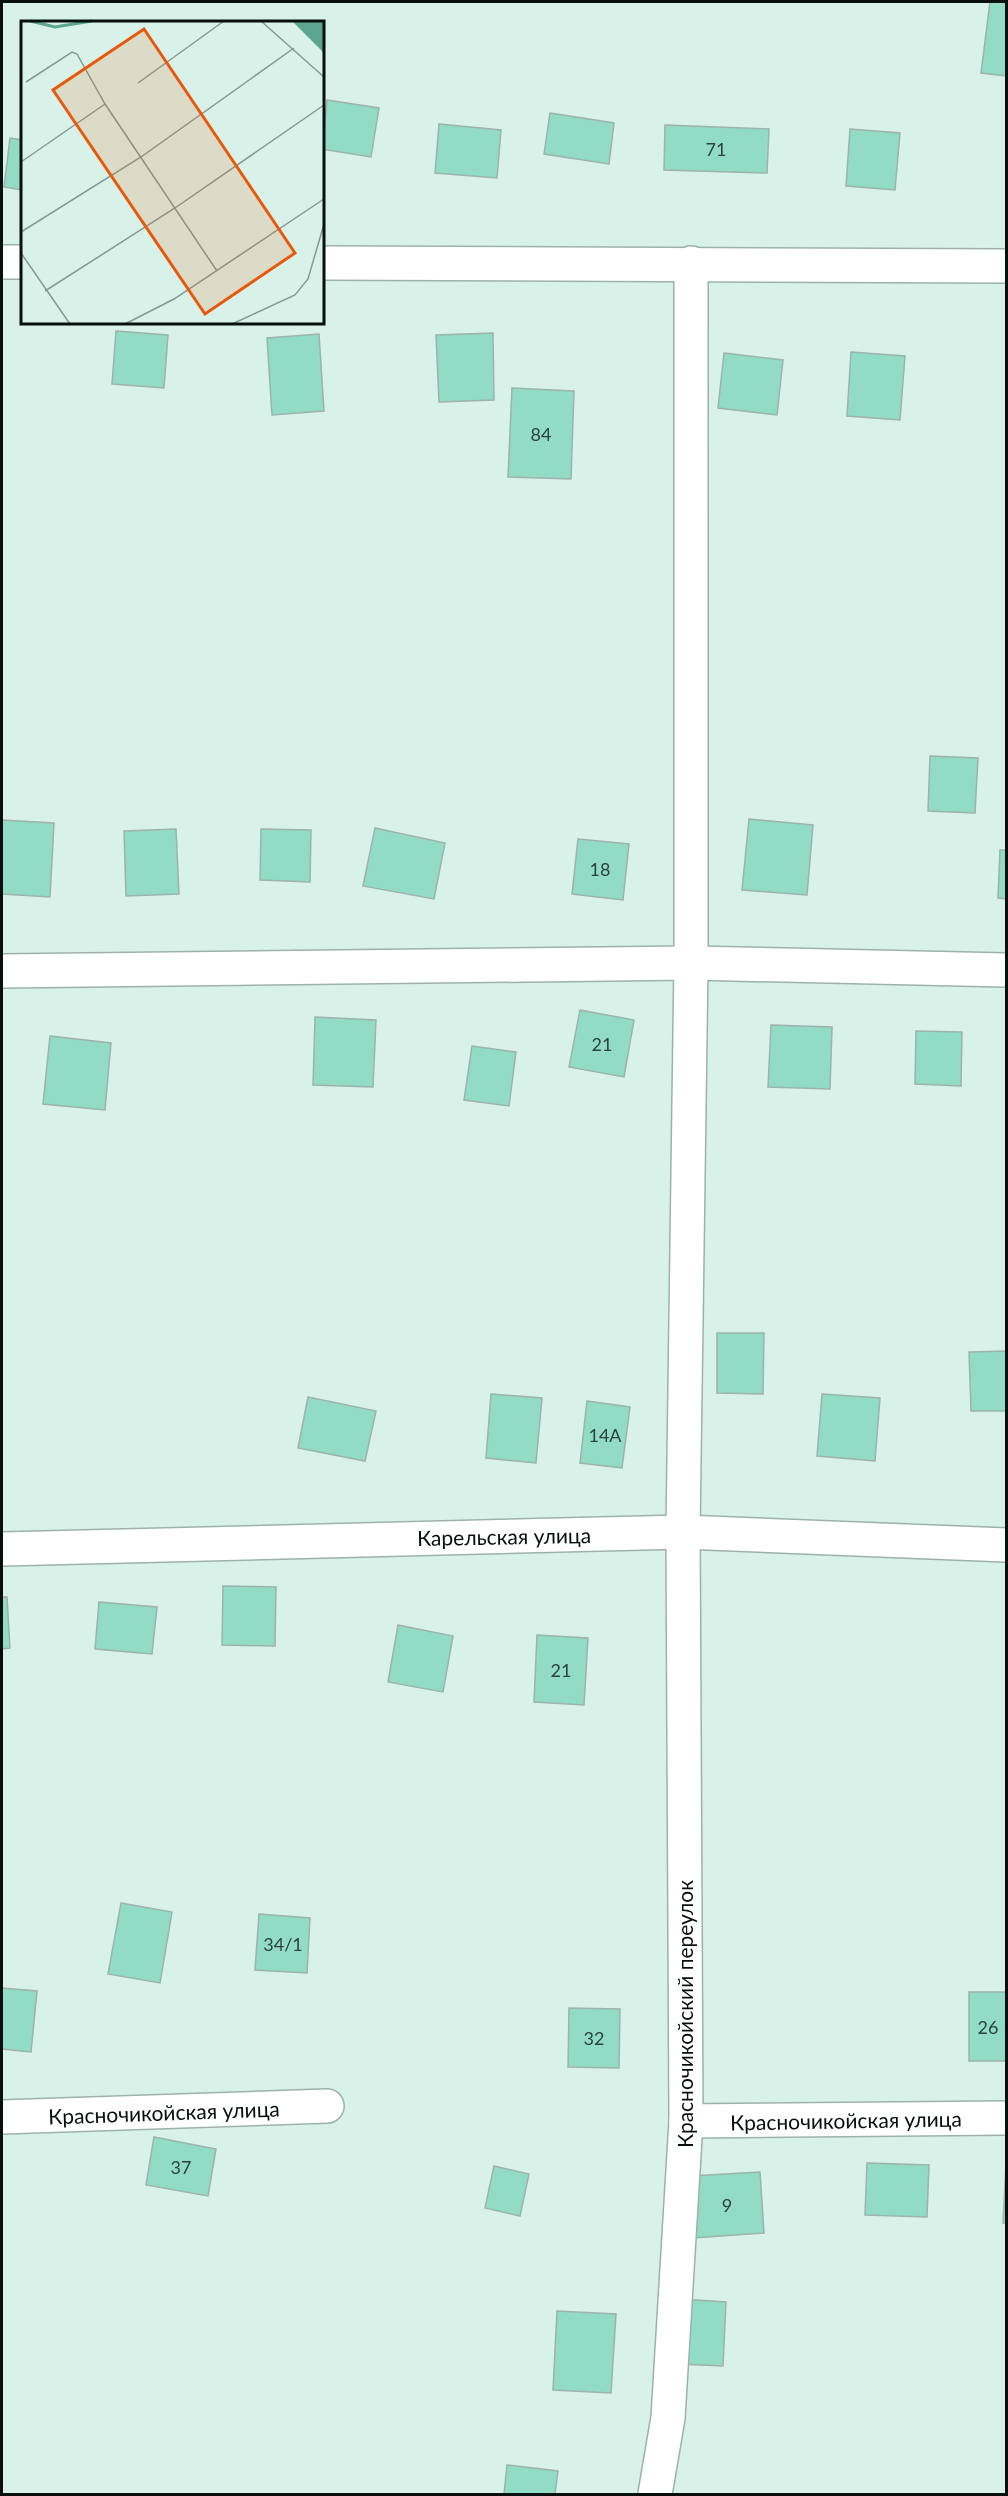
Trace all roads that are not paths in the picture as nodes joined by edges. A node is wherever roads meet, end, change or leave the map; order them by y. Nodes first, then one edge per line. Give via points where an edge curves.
1 (2, 262) edge
2 (21, 262) edge
3 (324, 262) edge
4 (692, 263) junction
5 (1006, 266) edge
6 (691, 963) junction
7 (1006, 970) edge
8 (2, 971) edge
9 (683, 1532) junction
10 (1006, 1545) edge
11 (2, 1549) edge
12 (327, 2106) dead end
13 (2, 2117) edge
14 (1006, 2118) edge
15 (686, 2121) junction
16 (655, 2494) edge

1 - 2 street
3 - 4 street
4 - 5 street
4 - 6 street, Красночикойский переулок
6 - 7 street
6 - 8 street
6 - 9 street, Красночикойский переулок
9 - 10 street, Карельская улица
9 - 11 street, Карельская улица
9 - 15 street, Красночикойский переулок
12 - 13 street, Красночикойская улица
14 - 15 street, Красночикойская улица
15 - 16 street, Красночикойский переулок via 668,2418

